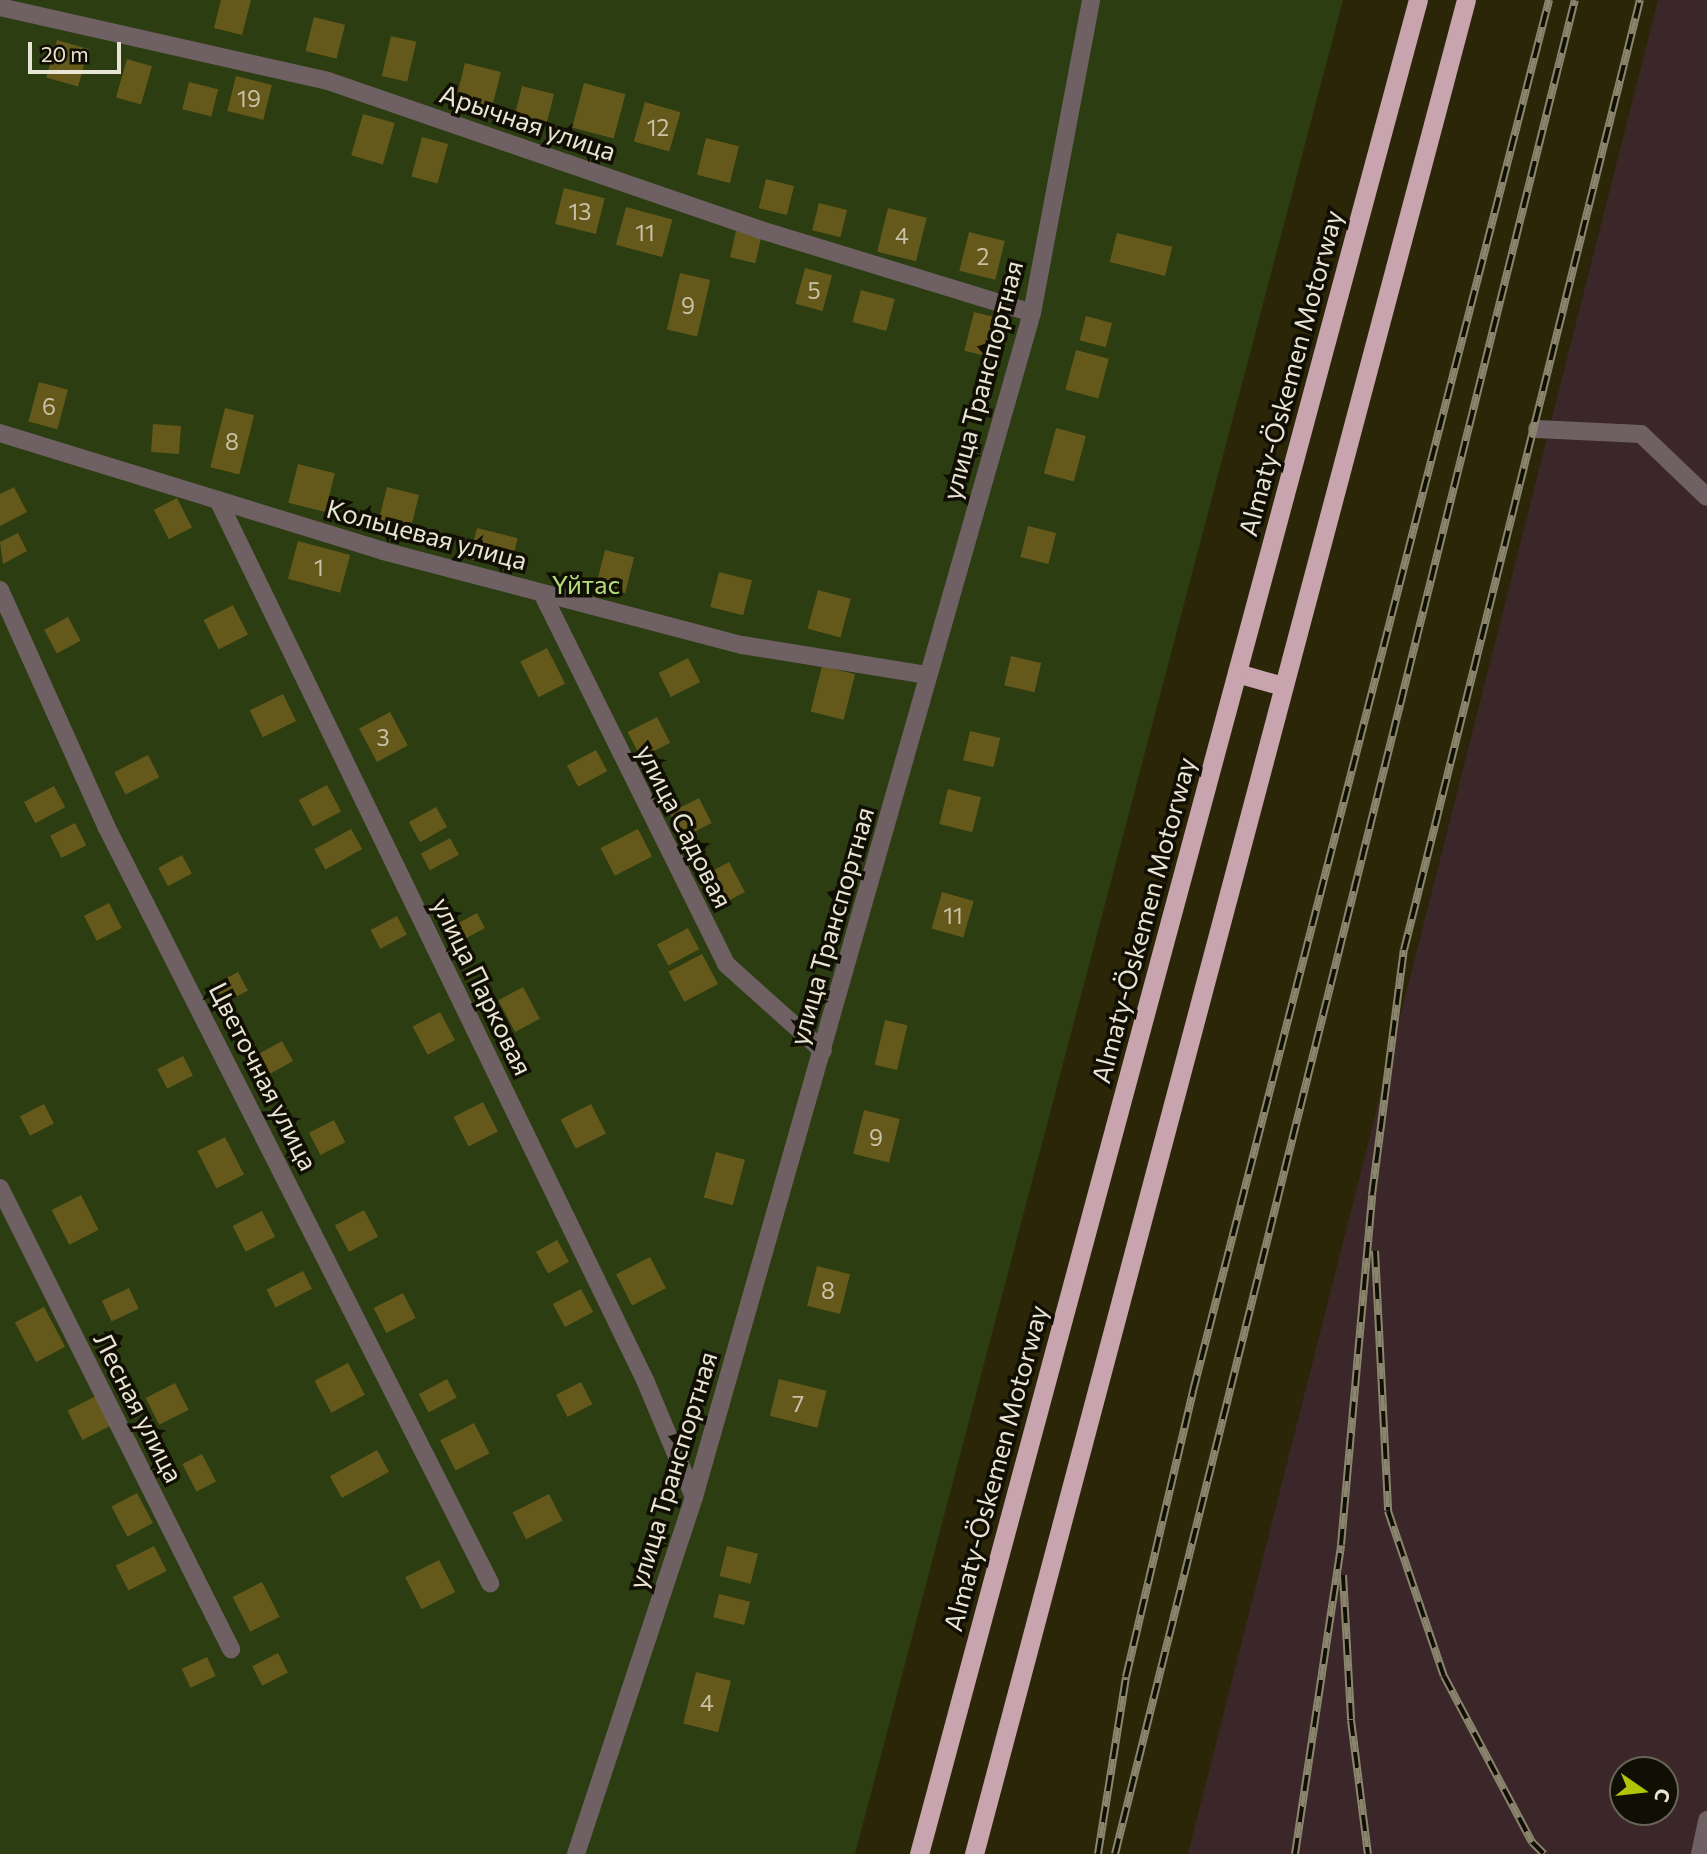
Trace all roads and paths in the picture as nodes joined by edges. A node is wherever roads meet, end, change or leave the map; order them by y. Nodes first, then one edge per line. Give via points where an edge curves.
1 (1091, 0) edge
2 (1418, 0) edge
3 (1466, 0) edge
4 (0, 8) edge
5 (1032, 313) junction
6 (1538, 429) dead end
7 (0, 433) edge
8 (1707, 497) edge
9 (218, 500) junction
10 (0, 590) edge
11 (542, 593) junction
12 (1237, 673) junction
13 (928, 675) junction
14 (1283, 686) junction
15 (823, 1051) junction
16 (0, 1188) edge
17 (694, 1497) junction
18 (490, 1583) dead end
19 (231, 1649) dead end
20 (1707, 1821) edge
21 (576, 1854) edge
22 (919, 1854) edge
23 (974, 1854) edge
24 (1700, 1854) edge

1 - 5 street, улица Транспортная
2 - 12 highway, Almaty-Öskemen Motorway
3 - 14 highway
4 - 5 street, Арычная улица via 328,82 761,230
5 - 13 street, улица Транспортная
6 - 8 street via 1642,434
7 - 9 street, Кольцевая улица
9 - 11 street, Кольцевая улица
9 - 17 street, улица Парковая via 645,1380
10 - 18 street, Цветочная улица via 107,828
11 - 13 street, Кольцевая улица via 742,645
11 - 15 street, улица Садовая via 726,964
12 - 14 highway
12 - 22 highway, Almaty-Öskemen Motorway
13 - 15 street, улица Транспортная
14 - 23 highway
15 - 17 street, улица Транспортная
16 - 19 street, Лесная улица
17 - 21 street, улица Транспортная
20 - 24 street

